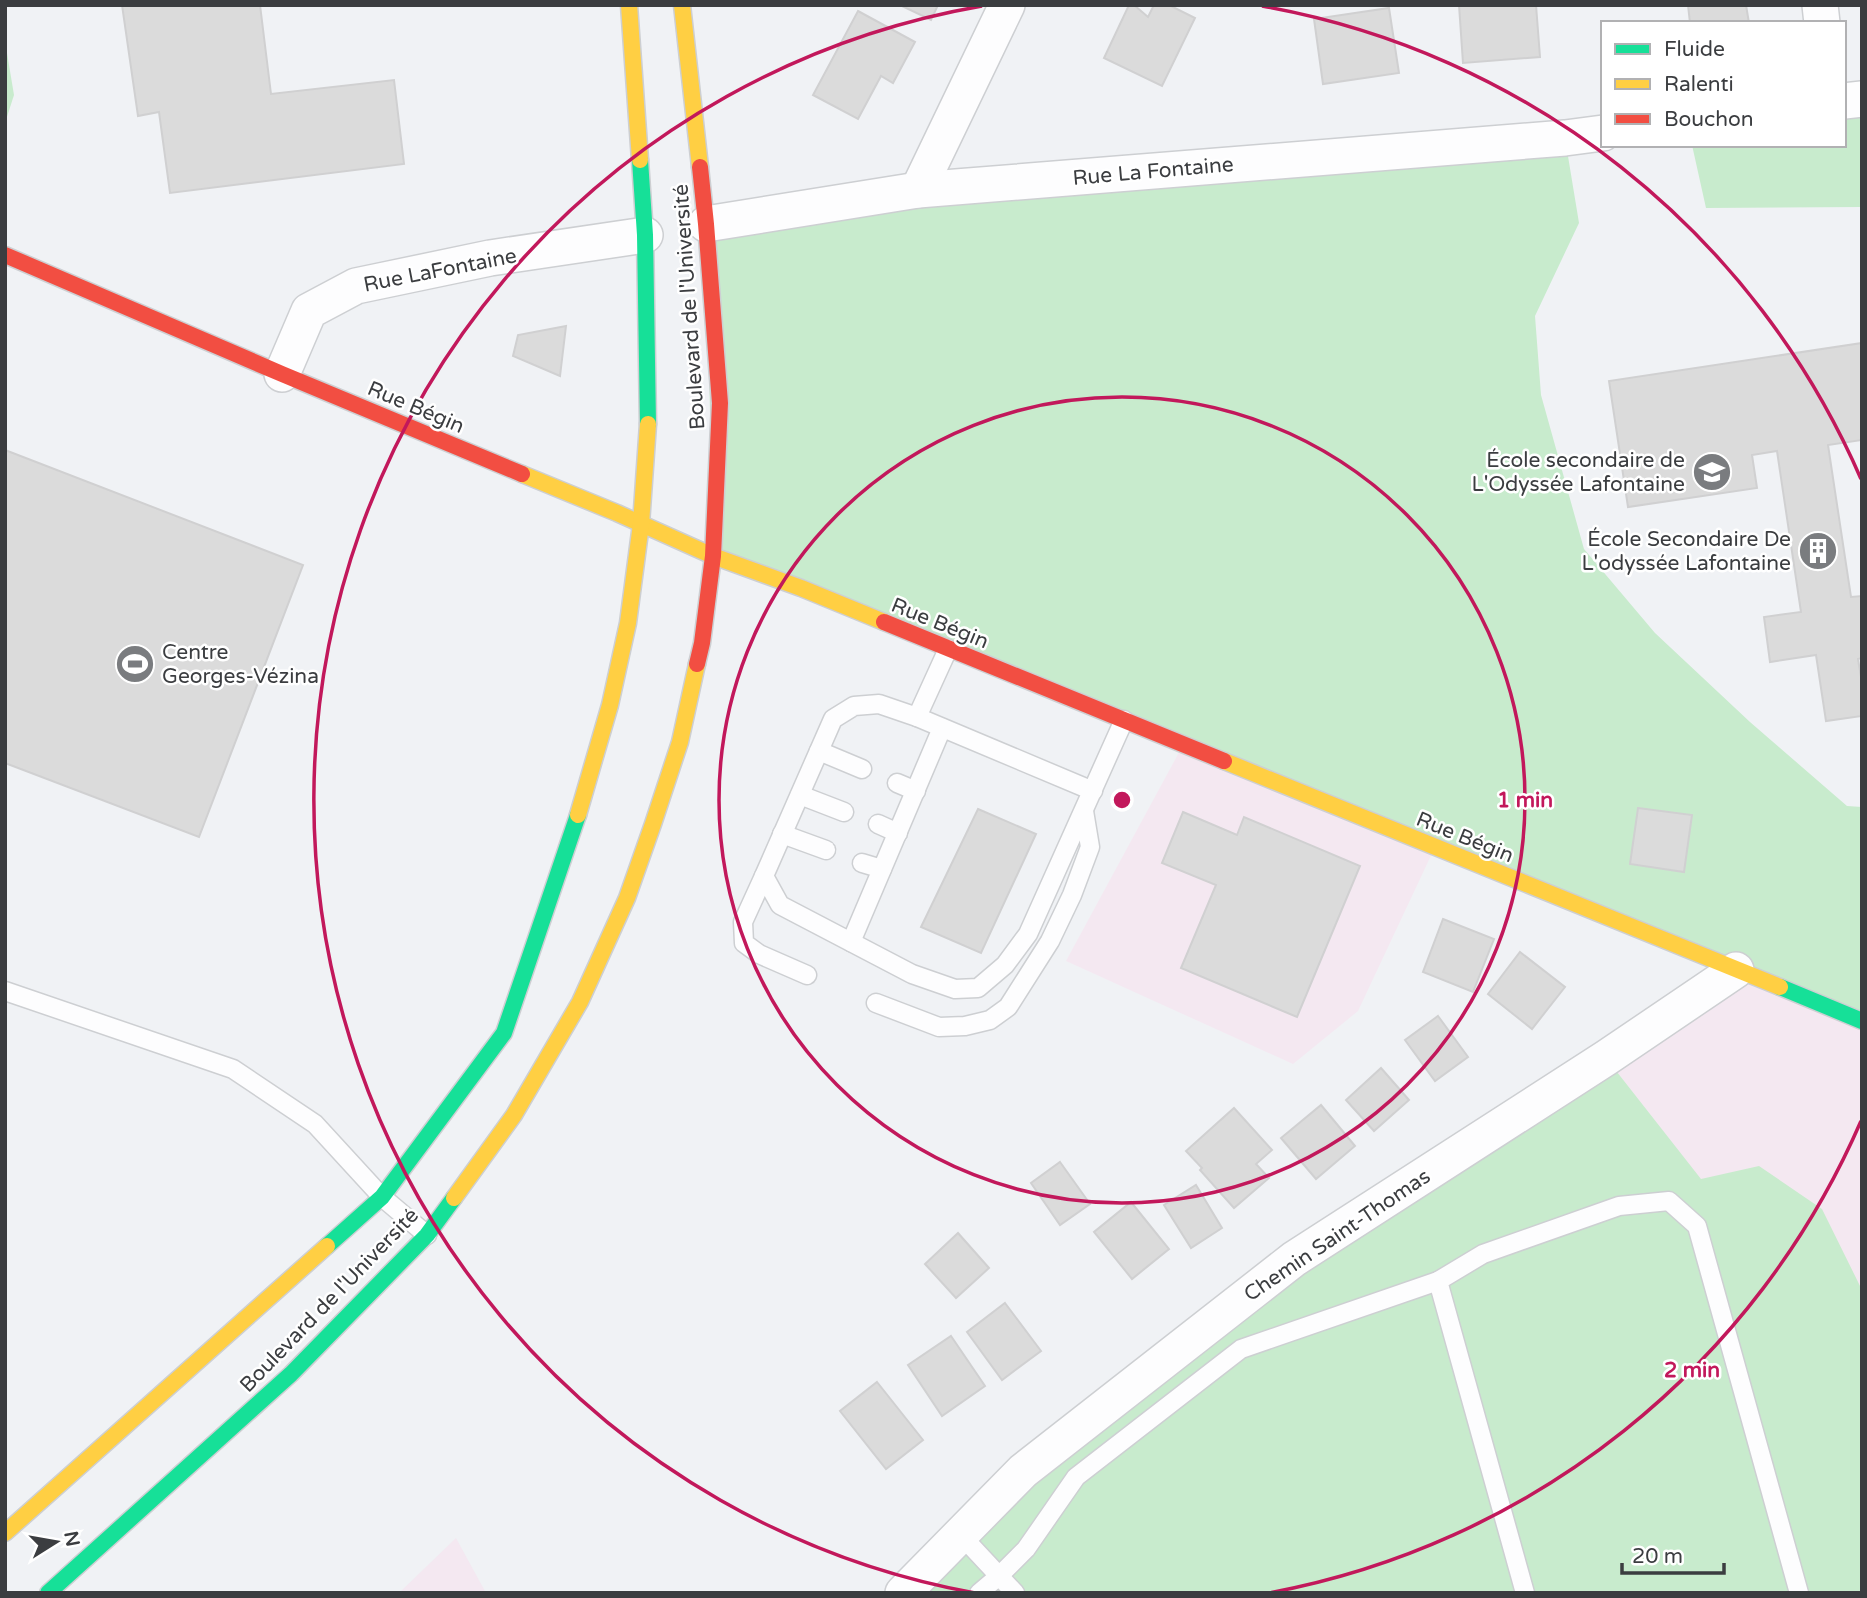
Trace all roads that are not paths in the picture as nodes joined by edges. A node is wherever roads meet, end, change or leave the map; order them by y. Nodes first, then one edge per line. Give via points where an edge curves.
1 (629, 5) edge
2 (682, 5) edge
3 (1007, 5) edge
4 (1601, 133) edge
5 (918, 190) junction
6 (706, 224) junction
7 (645, 236) junction
8 (5, 255) edge
9 (282, 374) junction
10 (641, 524) junction
11 (713, 556) junction
12 (948, 649) junction
13 (917, 717) junction
14 (1124, 720) junction
15 (942, 728) junction
16 (819, 751) junction
17 (862, 769) dead end
18 (897, 783) dead end
19 (916, 791) junction
20 (1093, 791) junction
21 (800, 795) junction
22 (1084, 811) junction
23 (844, 812) dead end
24 (878, 824) dead end
25 (898, 833) junction
26 (782, 834) junction
27 (826, 850) dead end
28 (862, 863) dead end
29 (882, 869) junction
30 (764, 876) junction
31 (851, 942) junction
32 (1736, 970) junction
33 (807, 975) dead end
34 (5, 992) edge
35 (876, 1003) dead end
36 (1862, 1021) edge
37 (382, 1196) junction
38 (427, 1235) junction
39 (1438, 1281) junction
40 (5, 1533) edge
41 (960, 1534) junction
42 (999, 1576) junction
43 (48, 1593) edge
44 (904, 1593) edge
45 (979, 1593) edge
46 (1015, 1593) edge
47 (1525, 1593) edge
48 (1799, 1593) edge

1 - 7 main road, Boulevard de l'Université
2 - 6 main road, Boulevard de l'Université
3 - 5 street
4 - 5 street, Rue La Fontaine
5 - 6 street, Rue La Fontaine
6 - 11 main road, Boulevard de l'Université via 720,403
7 - 9 street, Rue LaFontaine via 490,258 356,285 309,311
7 - 10 main road, Boulevard de l'Université via 648,435
8 - 9 main road, Rue Bégin
9 - 10 main road, Rue Bégin
10 - 11 main road, Rue Bégin
10 - 37 main road, Boulevard de l'Université via 628,623 610,705 587,789 505,1033
11 - 12 main road, Rue Bégin
11 - 38 main road, Boulevard de l'Université via 702,643 680,742 627,898 580,1002 514,1115
12 - 13 lane
12 - 14 main road, Rue Bégin
13 - 15 lane
13 - 16 lane via 879,704 854,706 833,719
14 - 20 lane
14 - 32 main road, Rue Bégin
15 - 19 lane
15 - 20 lane
16 - 17 lane
16 - 21 lane
18 - 19 lane
19 - 25 lane
20 - 22 lane
21 - 23 lane
21 - 26 lane
22 - 31 lane via 1028,934 1005,965 978,988 955,989 912,974
22 - 35 lane via 1090,847 1072,895 1050,941 1008,1007 990,1020 939,1027
24 - 25 lane
25 - 29 lane
26 - 27 lane
26 - 30 lane
28 - 29 lane
29 - 31 lane
30 - 31 lane via 780,905
30 - 33 lane via 743,922 744,943
32 - 36 main road, Rue Bégin
32 - 41 street, Chemin Saint-Thomas via 1294,1259 1023,1471
34 - 37 lane via 233,1069 315,1124
37 - 38 lane
37 - 40 main road, Boulevard de l'Université
38 - 43 main road, Boulevard de l'Université via 291,1374
39 - 42 lane via 1241,1349 1076,1477 1026,1549
39 - 47 lane
39 - 48 lane via 1483,1254 1619,1206 1669,1201 1697,1226
41 - 42 lane
41 - 44 street, Chemin Saint-Thomas
42 - 45 lane
42 - 46 lane

